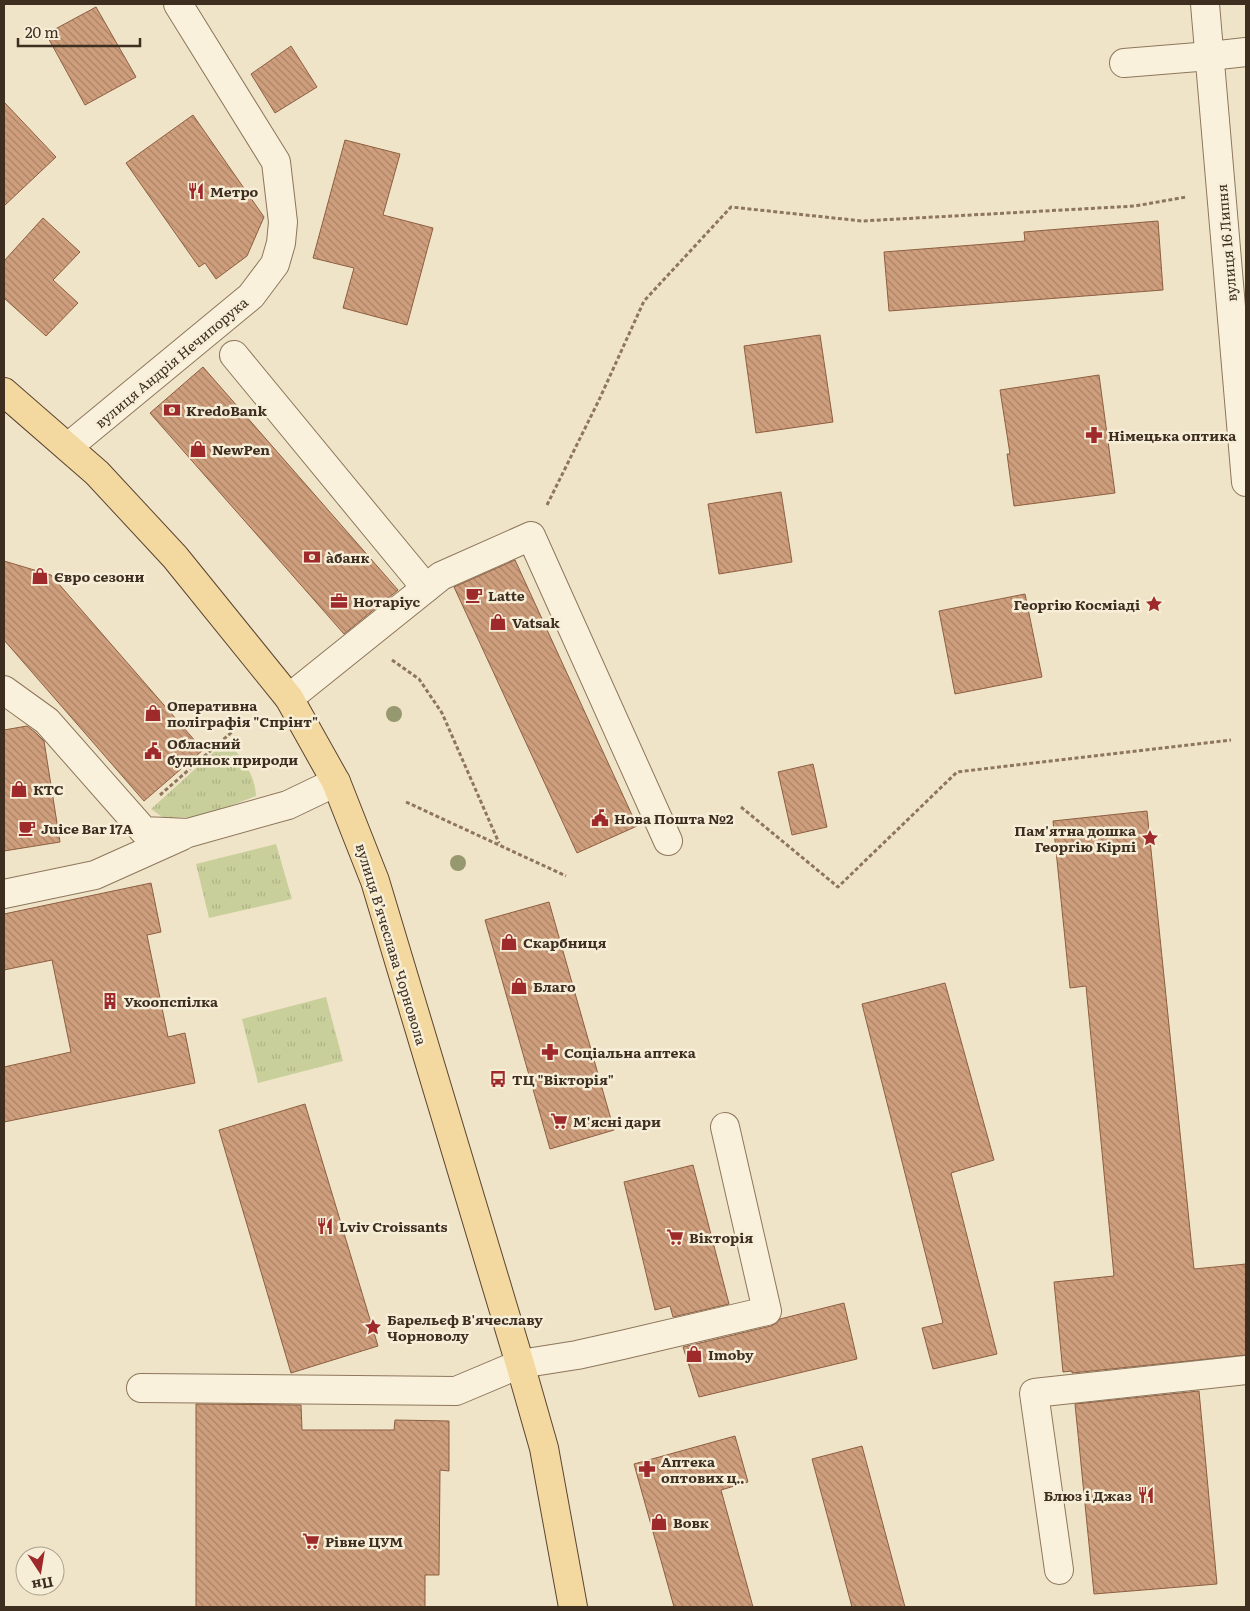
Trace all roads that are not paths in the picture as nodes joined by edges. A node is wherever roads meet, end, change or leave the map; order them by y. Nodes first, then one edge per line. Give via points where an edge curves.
1 (178, 4) edge
2 (1205, 4) edge
3 (1246, 52) edge
4 (1210, 56) junction
5 (1124, 63) dead end
6 (234, 356) dead end
7 (4, 392) edge
8 (68, 447) junction
9 (1246, 473) edge
10 (426, 588) junction
11 (4, 690) edge
12 (289, 698) junction
13 (336, 782) junction
14 (188, 833) junction
15 (668, 841) dead end
16 (4, 894) edge
17 (725, 1127) dead end
18 (520, 1364) junction
19 (1246, 1370) edge
20 (141, 1388) dead end
21 (1059, 1570) dead end
22 (573, 1607) edge

1 - 8 street, вулиця Андрія Нечипорука via 276,162 283,222 281,243 275,264 251,296
2 - 4 street, вулиця 16 Липня
3 - 4 street
4 - 5 street
4 - 9 street, вулиця 16 Липня
6 - 10 street
7 - 8 main road, вулиця Вʼячеслава Чорновола
8 - 12 main road, вулиця Вʼячеслава Чорновола via 97,472 175,557
10 - 12 street
10 - 15 street via 441,576 531,536
11 - 14 street via 47,721 144,832
12 - 13 main road, вулиця Вʼячеслава Чорновола
13 - 14 street via 288,805
13 - 18 main road, вулиця Вʼячеслава Чорновола via 375,881
14 - 16 street via 95,874
17 - 18 street via 767,1311 577,1355
18 - 20 street via 456,1391
18 - 22 main road, вулиця Вʼячеслава Чорновола via 544,1448
19 - 21 street via 1034,1394

